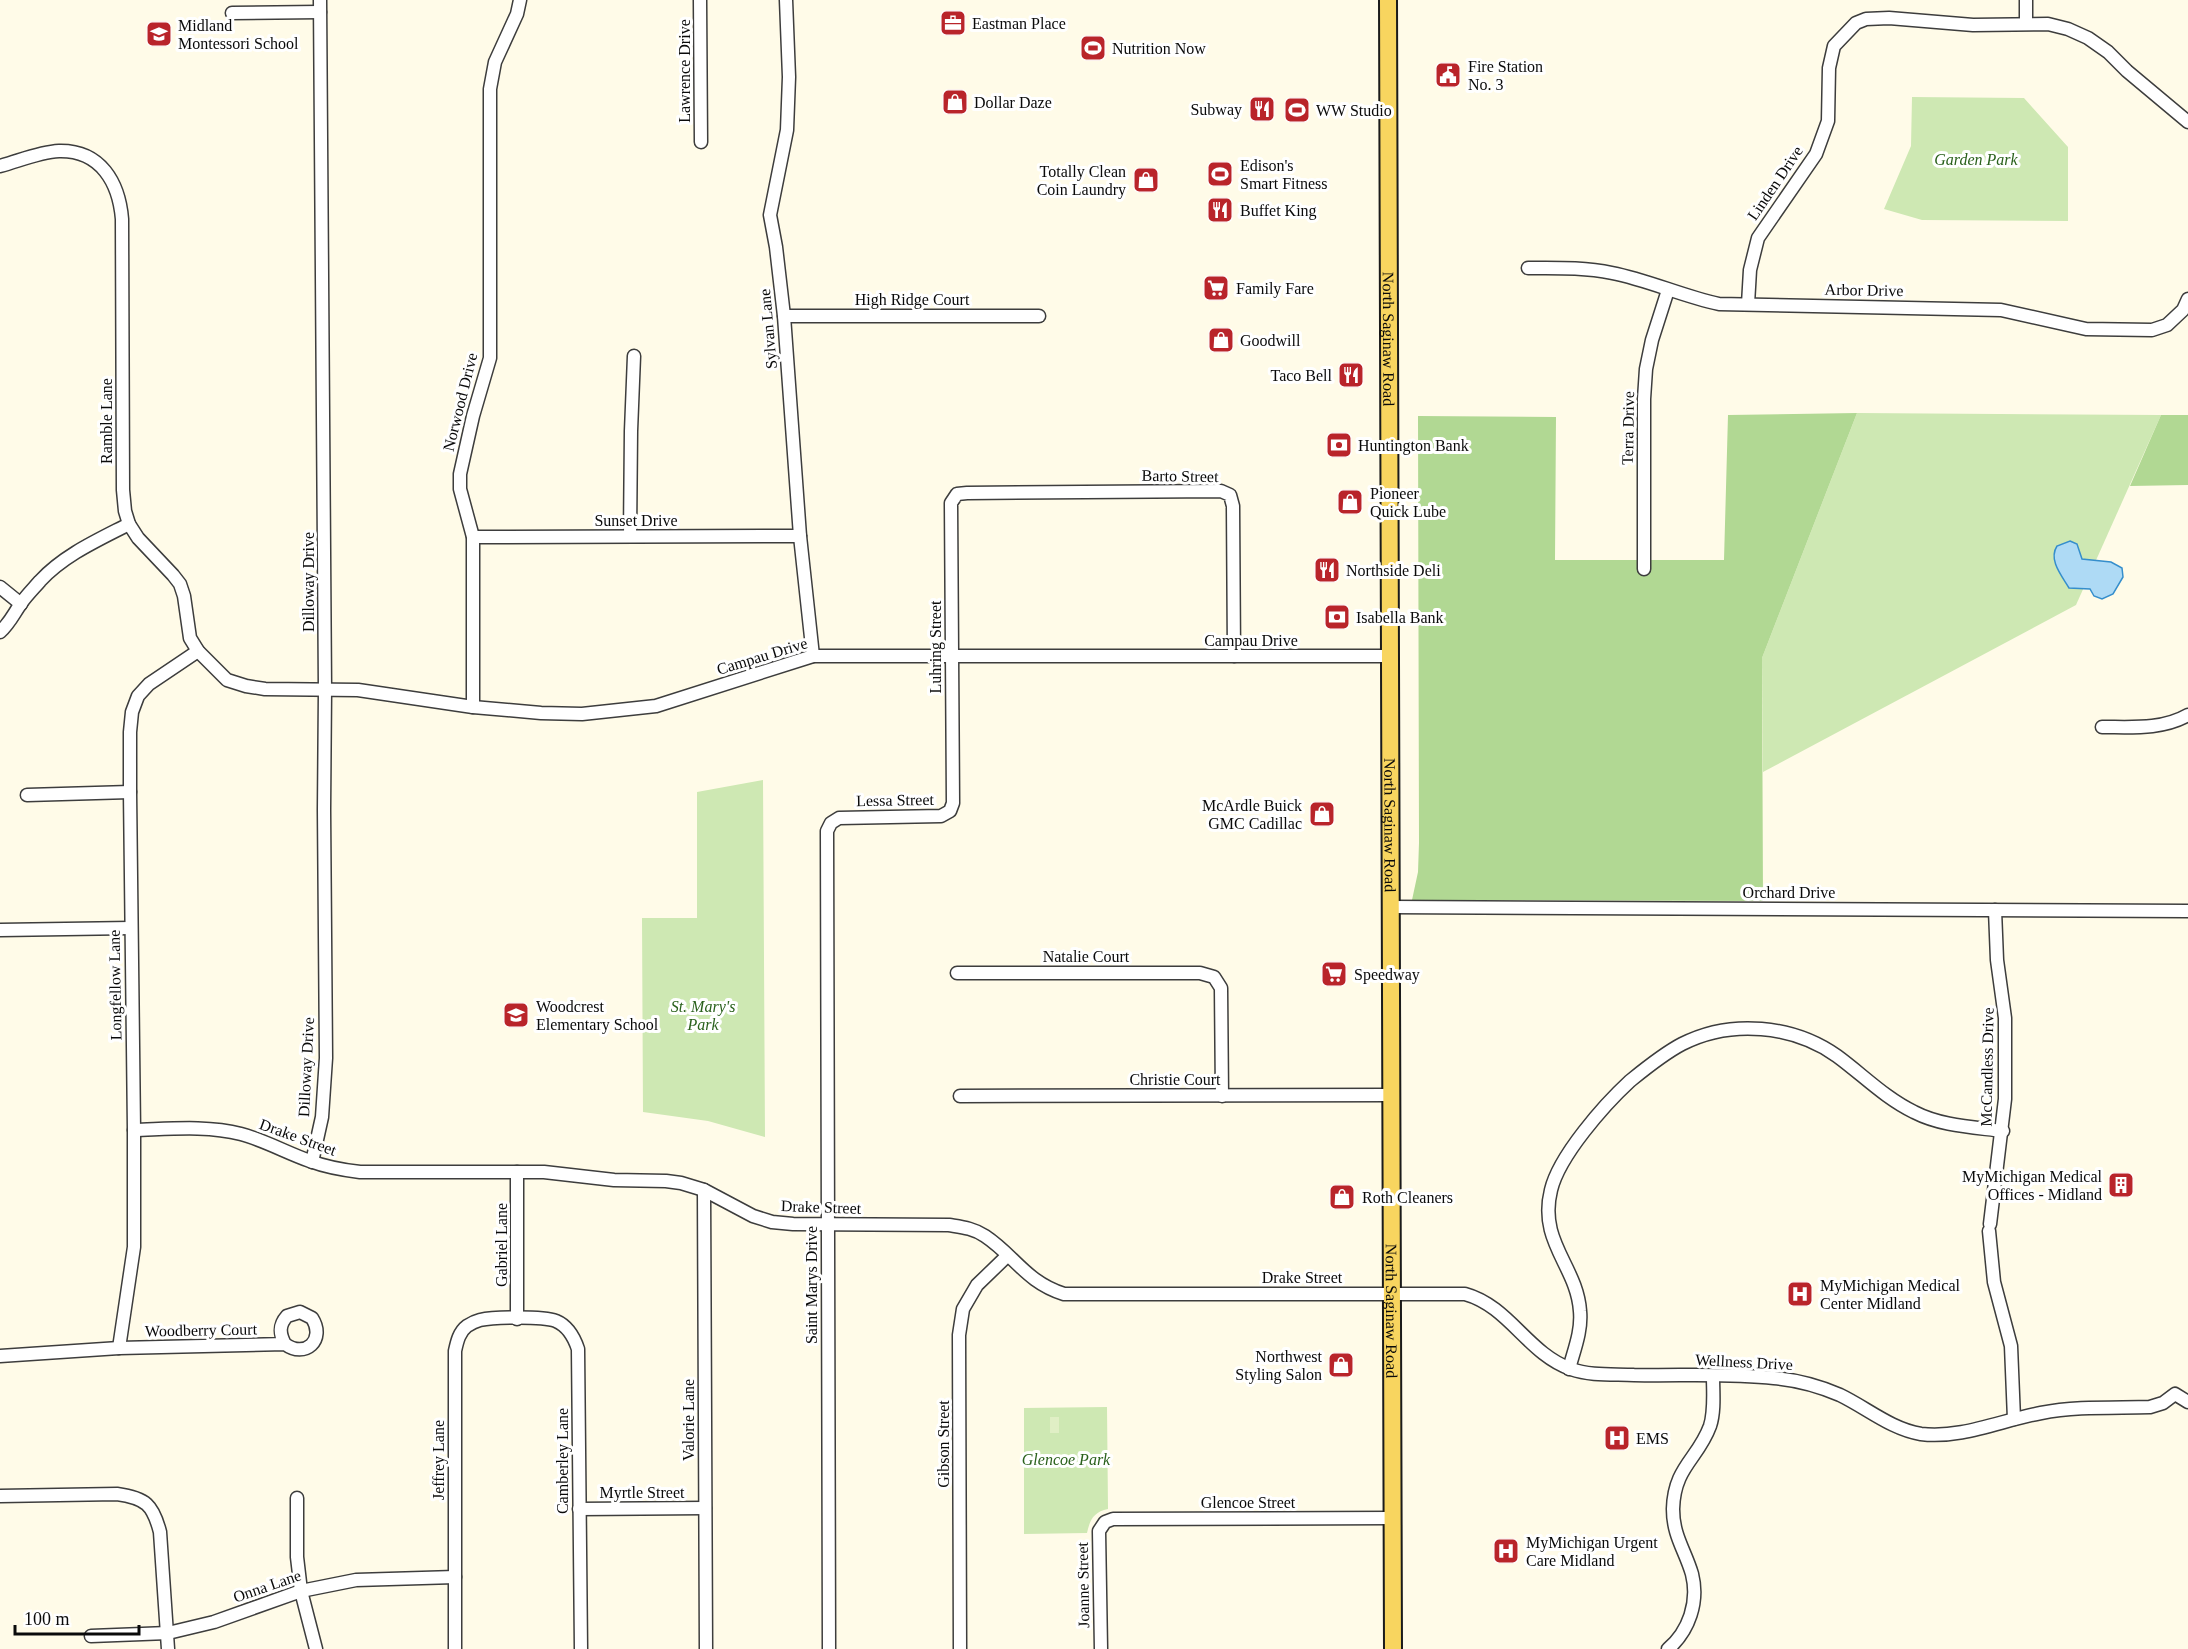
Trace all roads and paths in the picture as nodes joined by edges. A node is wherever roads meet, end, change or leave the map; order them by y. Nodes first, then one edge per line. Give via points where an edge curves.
1 (520, 0) edge
2 (700, 0) edge
3 (786, 0) edge
4 (1388, 0) edge
5 (2026, 0) edge
6 (320, 6) edge
7 (232, 13) dead end
8 (2026, 23) junction
9 (2188, 122) edge
10 (701, 142) dead end
11 (0, 166) edge
12 (1528, 268) dead end
13 (1668, 290) junction
14 (2188, 299) edge
15 (1748, 304) junction
16 (784, 316) junction
17 (1039, 316) dead end
18 (634, 356) dead end
19 (967, 493) joint
20 (129, 524) junction
21 (630, 536) junction
22 (800, 536) junction
23 (473, 537) junction
24 (1644, 569) dead end
25 (0, 587) edge
26 (21, 604) junction
27 (0, 632) edge
28 (198, 651) junction
29 (813, 656) junction
30 (1234, 656) junction
31 (1390, 656) junction
32 (952, 657) junction
33 (325, 690) junction
34 (473, 707) junction
35 (2188, 716) edge
36 (2102, 727) dead end
37 (130, 792) junction
38 (27, 795) dead end
39 (950, 811) joint
40 (839, 818) joint
41 (1390, 907) junction
42 (1995, 910) junction
43 (2188, 911) edge
44 (131, 928) junction
45 (0, 930) edge
46 (957, 973) dead end
47 (1391, 1095) junction
48 (960, 1096) dead end
49 (1222, 1096) junction
50 (134, 1130) junction
51 (2003, 1131) junction
52 (312, 1162) junction
53 (517, 1172) junction
54 (704, 1190) junction
55 (827, 1225) junction
56 (1007, 1256) junction
57 (1392, 1293) junction
58 (517, 1319) junction
59 (285, 1344) dead end
60 (119, 1348) junction
61 (0, 1356) edge
62 (1569, 1369) junction
63 (1713, 1376) junction
64 (2188, 1402) edge
65 (2013, 1419) junction
66 (0, 1497) edge
67 (297, 1498) dead end
68 (705, 1508) junction
69 (579, 1509) junction
70 (1392, 1518) junction
71 (1105, 1522) joint
72 (455, 1577) junction
73 (301, 1591) junction
74 (168, 1633) junction
75 (91, 1636) dead end
76 (168, 1649) edge
77 (316, 1649) edge
78 (455, 1649) edge
79 (581, 1649) edge
80 (706, 1649) edge
81 (829, 1649) edge
82 (960, 1649) edge
83 (1101, 1649) edge
84 (1393, 1649) edge
85 (1668, 1649) edge

1 - 23 street, Norwood Drive via 495,62 490,89 490,358 460,474 460,489
2 - 10 street, Lawrence Drive
3 - 16 street, Sylvan Lane via 787,130 770,214
4 - 31 main road, North Saginaw Road
5 - 8 street
6 - 7 street
6 - 33 street, Dilloway Drive
8 - 9 street, Linden Drive via 2048,24 2088,38
8 - 15 street, Linden Drive via 1974,26 1866,19 1844,34 1834,46 1829,68 1828,121 1816,154 1758,238 1750,270
11 - 20 street, Ramble Lane via 59,151 96,162 116,187 122,219 123,490
12 - 13 street, Arbor Drive via 1588,269
13 - 15 street, Arbor Drive via 1719,304
13 - 24 street, Terra Drive via 1652,340 1646,379
14 - 15 street, Arbor Drive via 2183,310 2167,325 2152,330 2086,329 2001,310
16 - 17 street, High Ridge Court
16 - 22 street, Sylvan Lane
18 - 21 street
19 - 30 street, Barto Street via 1221,491 1230,495
19 - 32 street, Luhring Street via 957,494 951,503
20 - 26 street via 69,557
20 - 28 street, Ramble Lane via 180,584 190,638
21 - 22 street, Sunset Drive
21 - 23 street, Sunset Drive
22 - 29 street, Sylvan Lane
23 - 34 street, Norwood Drive
25 - 26 street
26 - 27 street
28 - 33 street, Campau Drive via 227,680 246,686
28 - 37 street, Longfellow Lane via 148,684 138,696 130,732
29 - 32 street, Campau Drive
29 - 34 street, Campau Drive via 656,706 582,714
30 - 31 street, Campau Drive
30 - 32 street, Campau Drive
31 - 41 main road, North Saginaw Road
32 - 39 street, Luhring Street
33 - 34 street, Campau Drive via 358,690
33 - 52 street, Dilloway Drive via 325,1090
35 - 36 street via 2177,722 2145,727
37 - 38 street
37 - 44 street, Longfellow Lane
39 - 40 street, Lessa Street via 941,816
40 - 55 street, Saint Marys Drive via 831,823 826,842
41 - 42 street, Orchard Drive
41 - 47 main road, North Saginaw Road
42 - 43 street, Orchard Drive
42 - 51 street, McCandless Drive via 1997,960 2006,1018
44 - 45 street
44 - 50 street, Longfellow Lane
46 - 49 street, Natalie Court via 1200,973 1215,977 1221,988
47 - 49 street, Christie Court
47 - 57 main road, North Saginaw Road
48 - 49 street, Christie Court
50 - 52 street, Drake Street via 211,1129 243,1134
50 - 60 street, Longfellow Lane via 134,1247
51 - 62 street via 1944,1122 1915,1113 1821,1046 1782,1031 1726,1030 1682,1044 1625,1086 1564,1159 1554,1179 1548,1203 1550,1229 1576,1290 1581,1312
51 - 65 street, McCandless Drive via 1989,1227 1994,1282 2011,1346
52 - 53 street, Drake Street via 360,1172
53 - 54 street, Drake Street via 666,1181
53 - 58 street, Gabriel Lane
54 - 55 street, Drake Street via 772,1222
54 - 68 street, Valorie Lane
55 - 56 street, Drake Street via 969,1228 985,1236
55 - 81 street, Saint Marys Drive
56 - 57 street, Drake Street via 1038,1282 1064,1294
56 - 82 street, Gibson Street via 977,1285 963,1309 959,1335
57 - 62 street, Wellness Drive via 1459,1293 1479,1298 1499,1311 1546,1356
57 - 70 main road, North Saginaw Road
58 - 69 street, Camberley Lane via 556,1321 574,1337 578,1349
58 - 72 street, Jeffrey Lane via 478,1320 459,1336 454,1351
59 - 60 street, Woodberry Court
60 - 61 street, Woodberry Court
62 - 63 street, Wellness Drive via 1597,1374
63 - 65 street, Wellness Drive via 1776,1378 1815,1386 1899,1428 1925,1434 1954,1433
63 - 85 street via 1710,1425 1683,1468 1675,1494 1674,1529 1692,1576 1694,1598 1684,1630
64 - 65 street, Wellness Drive via 2175,1394 2150,1407 2058,1410
66 - 74 street via 117,1494 146,1502 156,1514 160,1532
67 - 73 street
68 - 69 street, Myrtle Street
68 - 80 street, Valorie Lane
69 - 79 street, Camberley Lane
70 - 71 street, Glencoe Street
70 - 84 main road, North Saginaw Road
71 - 83 street, Joanne Street via 1099,1531
72 - 73 street, Onna Lane via 356,1580
72 - 78 street, Jeffrey Lane
73 - 74 street, Onna Lane via 214,1622
73 - 77 street
74 - 75 street, Onna Lane
74 - 76 street

